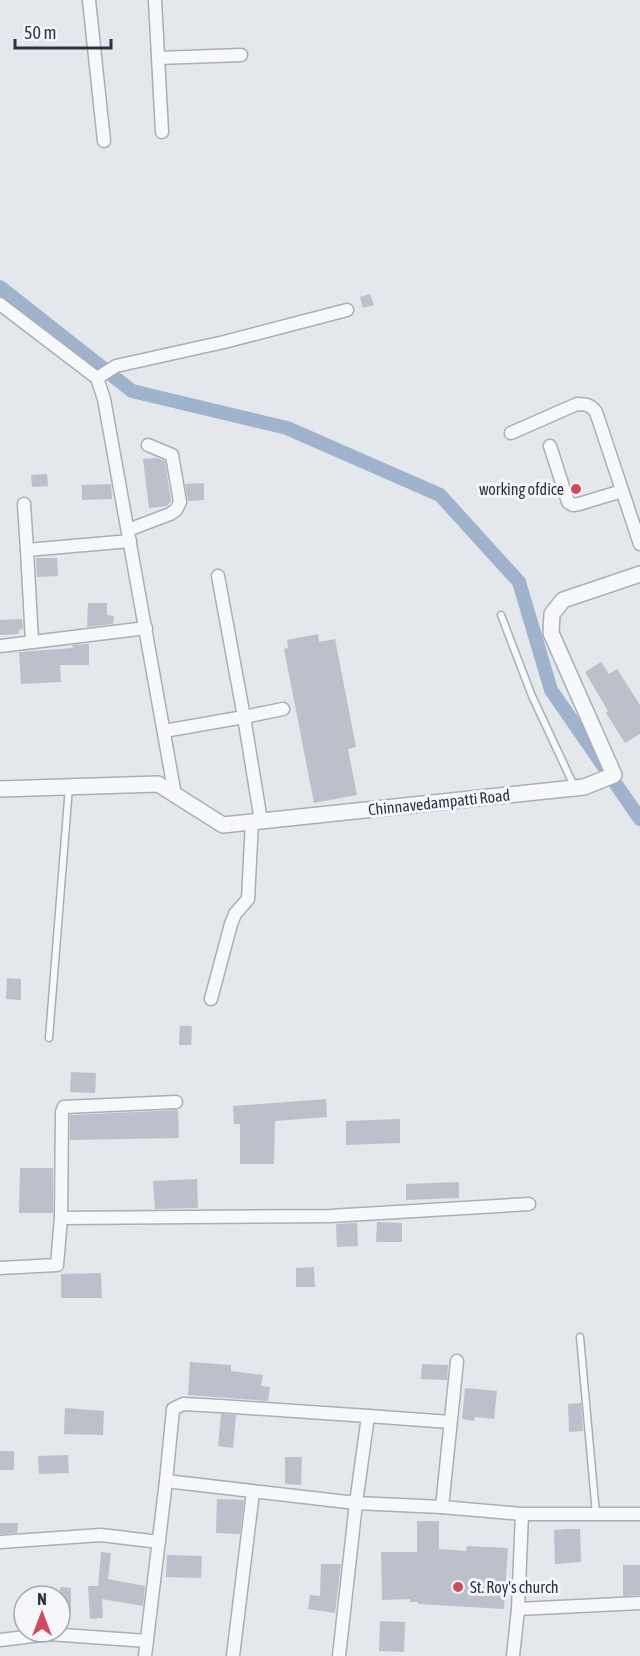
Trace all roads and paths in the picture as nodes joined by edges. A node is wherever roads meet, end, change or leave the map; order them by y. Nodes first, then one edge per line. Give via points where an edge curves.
1 (89, 0) edge
2 (155, 0) edge
3 (241, 55) dead end
4 (158, 58) junction
5 (162, 132) dead end
6 (104, 141) dead end
7 (0, 304) edge
8 (347, 310) dead end
9 (97, 378) junction
10 (511, 433) dead end
11 (148, 445) dead end
12 (549, 446) dead end
13 (622, 491) junction
14 (24, 504) dead end
15 (129, 535) junction
16 (640, 544) edge
17 (27, 550) junction
18 (640, 574) edge
19 (218, 576) dead end
20 (501, 615) dead end
21 (146, 628) junction
22 (32, 642) junction
23 (0, 646) edge
24 (283, 709) dead end
25 (244, 717) junction
26 (164, 731) junction
27 (69, 787) junction
28 (579, 788) junction
29 (0, 789) edge
30 (175, 795) junction
31 (256, 821) junction
32 (211, 999) dead end
33 (49, 1038) dead end
34 (176, 1102) dead end
35 (529, 1204) dead end
36 (61, 1218) junction
37 (0, 1268) edge
38 (579, 1337) dead end
39 (457, 1361) dead end
40 (368, 1416) junction
41 (450, 1422) junction
42 (166, 1481) junction
43 (253, 1492) junction
44 (356, 1503) junction
45 (442, 1506) junction
46 (522, 1514) junction
47 (596, 1514) junction
48 (640, 1514) edge
49 (0, 1542) edge
50 (159, 1542) junction
51 (640, 1603) edge
52 (518, 1609) junction
53 (0, 1640) edge
54 (147, 1641) junction
55 (145, 1656) edge
56 (233, 1656) edge
57 (339, 1656) edge
58 (513, 1656) edge

1 - 6 street
2 - 4 street
3 - 4 street
4 - 5 street
7 - 9 street
8 - 9 street via 116,366
9 - 15 street
10 - 13 street via 577,404 593,407
11 - 15 street via 172,455 180,501 170,514
12 - 13 street via 568,501 573,505
13 - 16 street
14 - 17 street
15 - 17 street
15 - 21 street
17 - 22 street
18 - 28 street, Chinnavedampatti Road via 563,600 552,614 551,633 614,775
19 - 25 street
20 - 28 lane via 532,696
21 - 22 street
21 - 26 street
22 - 23 street
24 - 25 street
25 - 26 street
25 - 31 street
26 - 30 street
27 - 29 street, Chinnavedampatti Road
27 - 30 street, Chinnavedampatti Road via 158,784
27 - 33 lane
28 - 31 street, Chinnavedampatti Road
30 - 31 street, Chinnavedampatti Road via 223,825
31 - 32 street via 248,899 231,924
34 - 36 street via 64,1107
35 - 36 street via 330,1216
36 - 37 street via 57,1265
38 - 47 lane
39 - 41 street
40 - 41 street
40 - 42 street via 183,1404 173,1409
40 - 44 street
41 - 45 street
42 - 43 street
42 - 50 street
43 - 44 street
43 - 56 street
44 - 45 street
44 - 57 street
45 - 46 street
46 - 47 street
46 - 52 street
47 - 48 street
49 - 50 street via 101,1535
50 - 54 street
51 - 52 street
52 - 58 street
53 - 54 street via 50,1634
54 - 55 street

